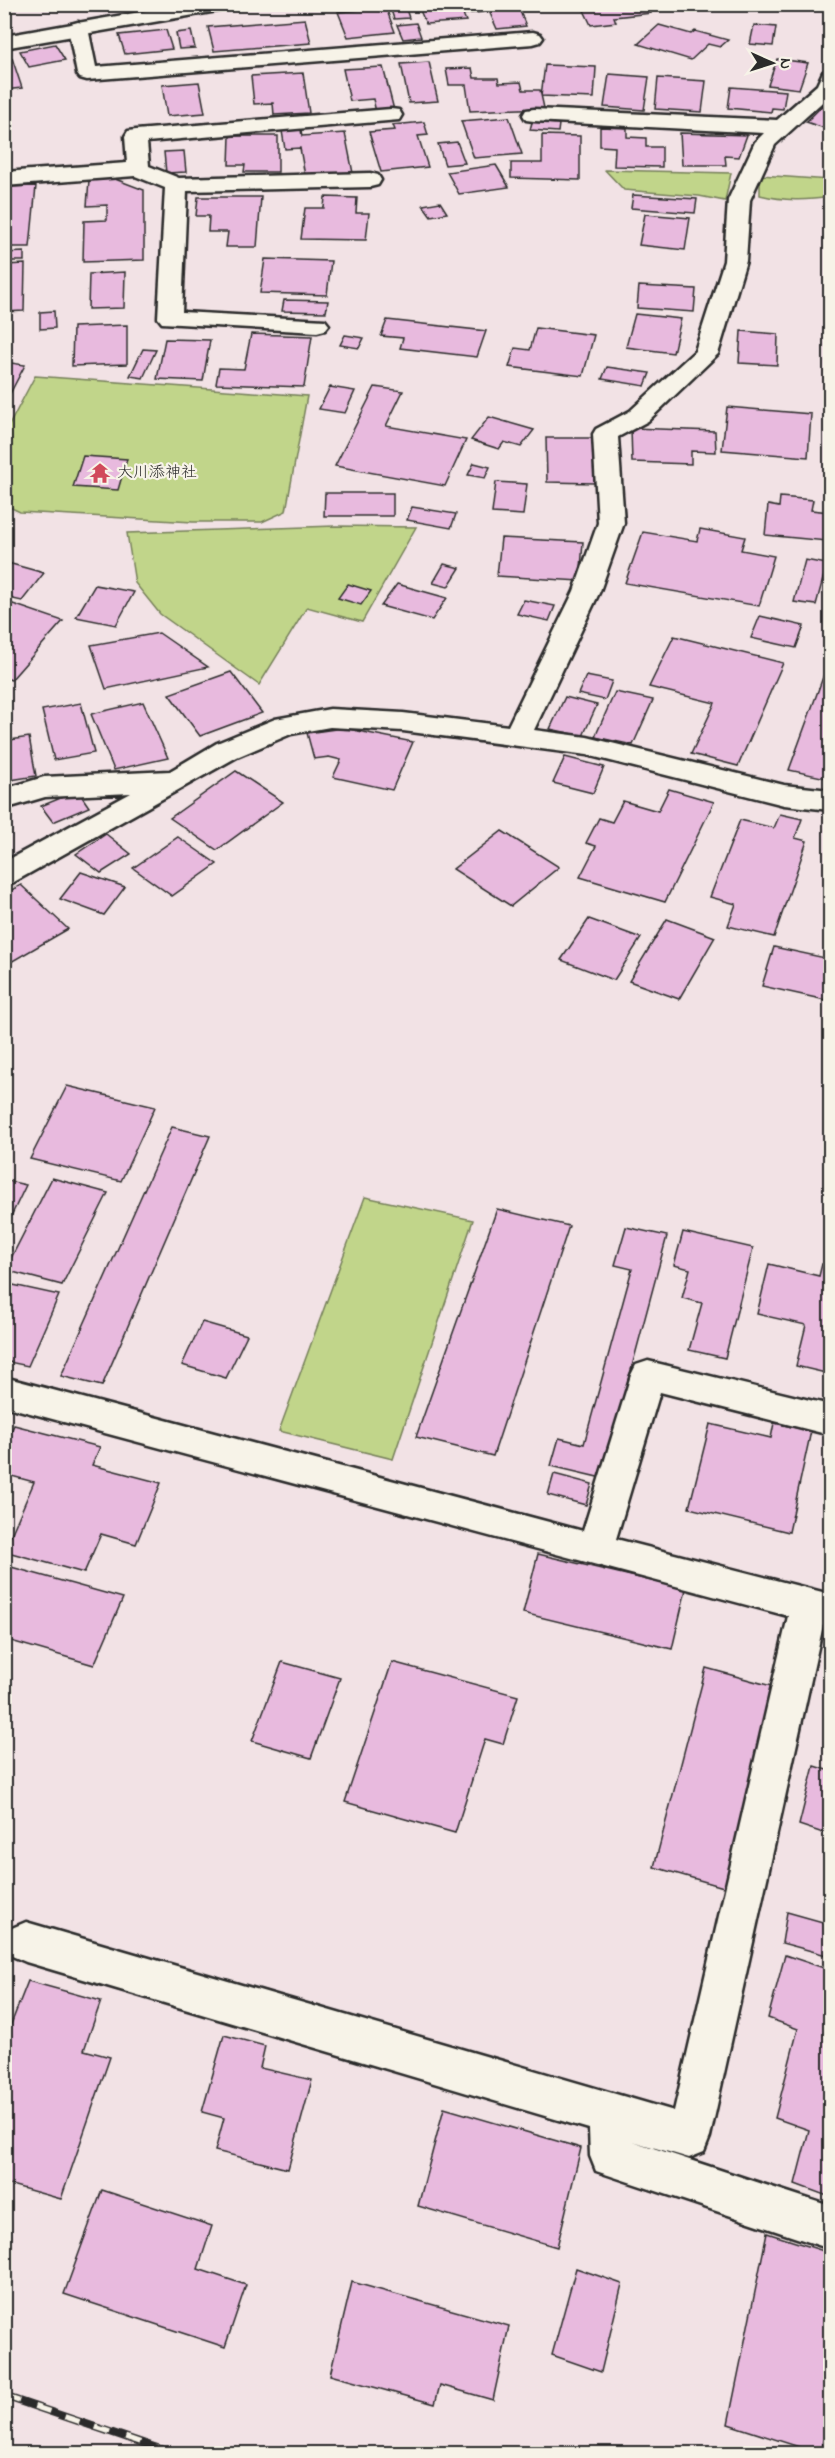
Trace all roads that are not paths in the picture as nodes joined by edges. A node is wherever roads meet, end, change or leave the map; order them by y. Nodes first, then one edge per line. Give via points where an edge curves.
1 (223, 4) edge
2 (78, 28) junction
3 (533, 38) dead end
4 (4, 42) edge
5 (831, 76) edge
6 (391, 115) dead end
7 (534, 115) dead end
8 (783, 127) junction
9 (138, 169) junction
10 (4, 179) edge
11 (370, 180) dead end
12 (177, 185) junction
13 (317, 325) dead end
14 (516, 738) junction
15 (177, 780) junction
16 (4, 799) edge
17 (831, 800) edge
18 (4, 875) edge
19 (4, 1391) edge
20 (831, 1420) edge
21 (595, 1550) junction
22 (820, 1608) edge
23 (26, 1942) dead end
24 (610, 2113) junction
25 (831, 2227) edge

1 - 2 street
2 - 3 street via 87,74
2 - 4 street
5 - 8 street via 827,87
6 - 9 street via 136,136
7 - 8 street
8 - 14 street via 766,142 739,200 735,261 706,354 639,416 605,434 611,523 587,591
9 - 10 street
9 - 12 street
11 - 12 street
12 - 13 street via 170,318
14 - 15 street via 403,722 330,718 285,726 227,750
14 - 17 street via 587,746 784,795
15 - 16 street via 44,787
15 - 18 street
19 - 21 street
20 - 21 street via 648,1375
21 - 22 street
22 - 24 street via 689,2137
23 - 24 street
24 - 25 street via 611,2156

